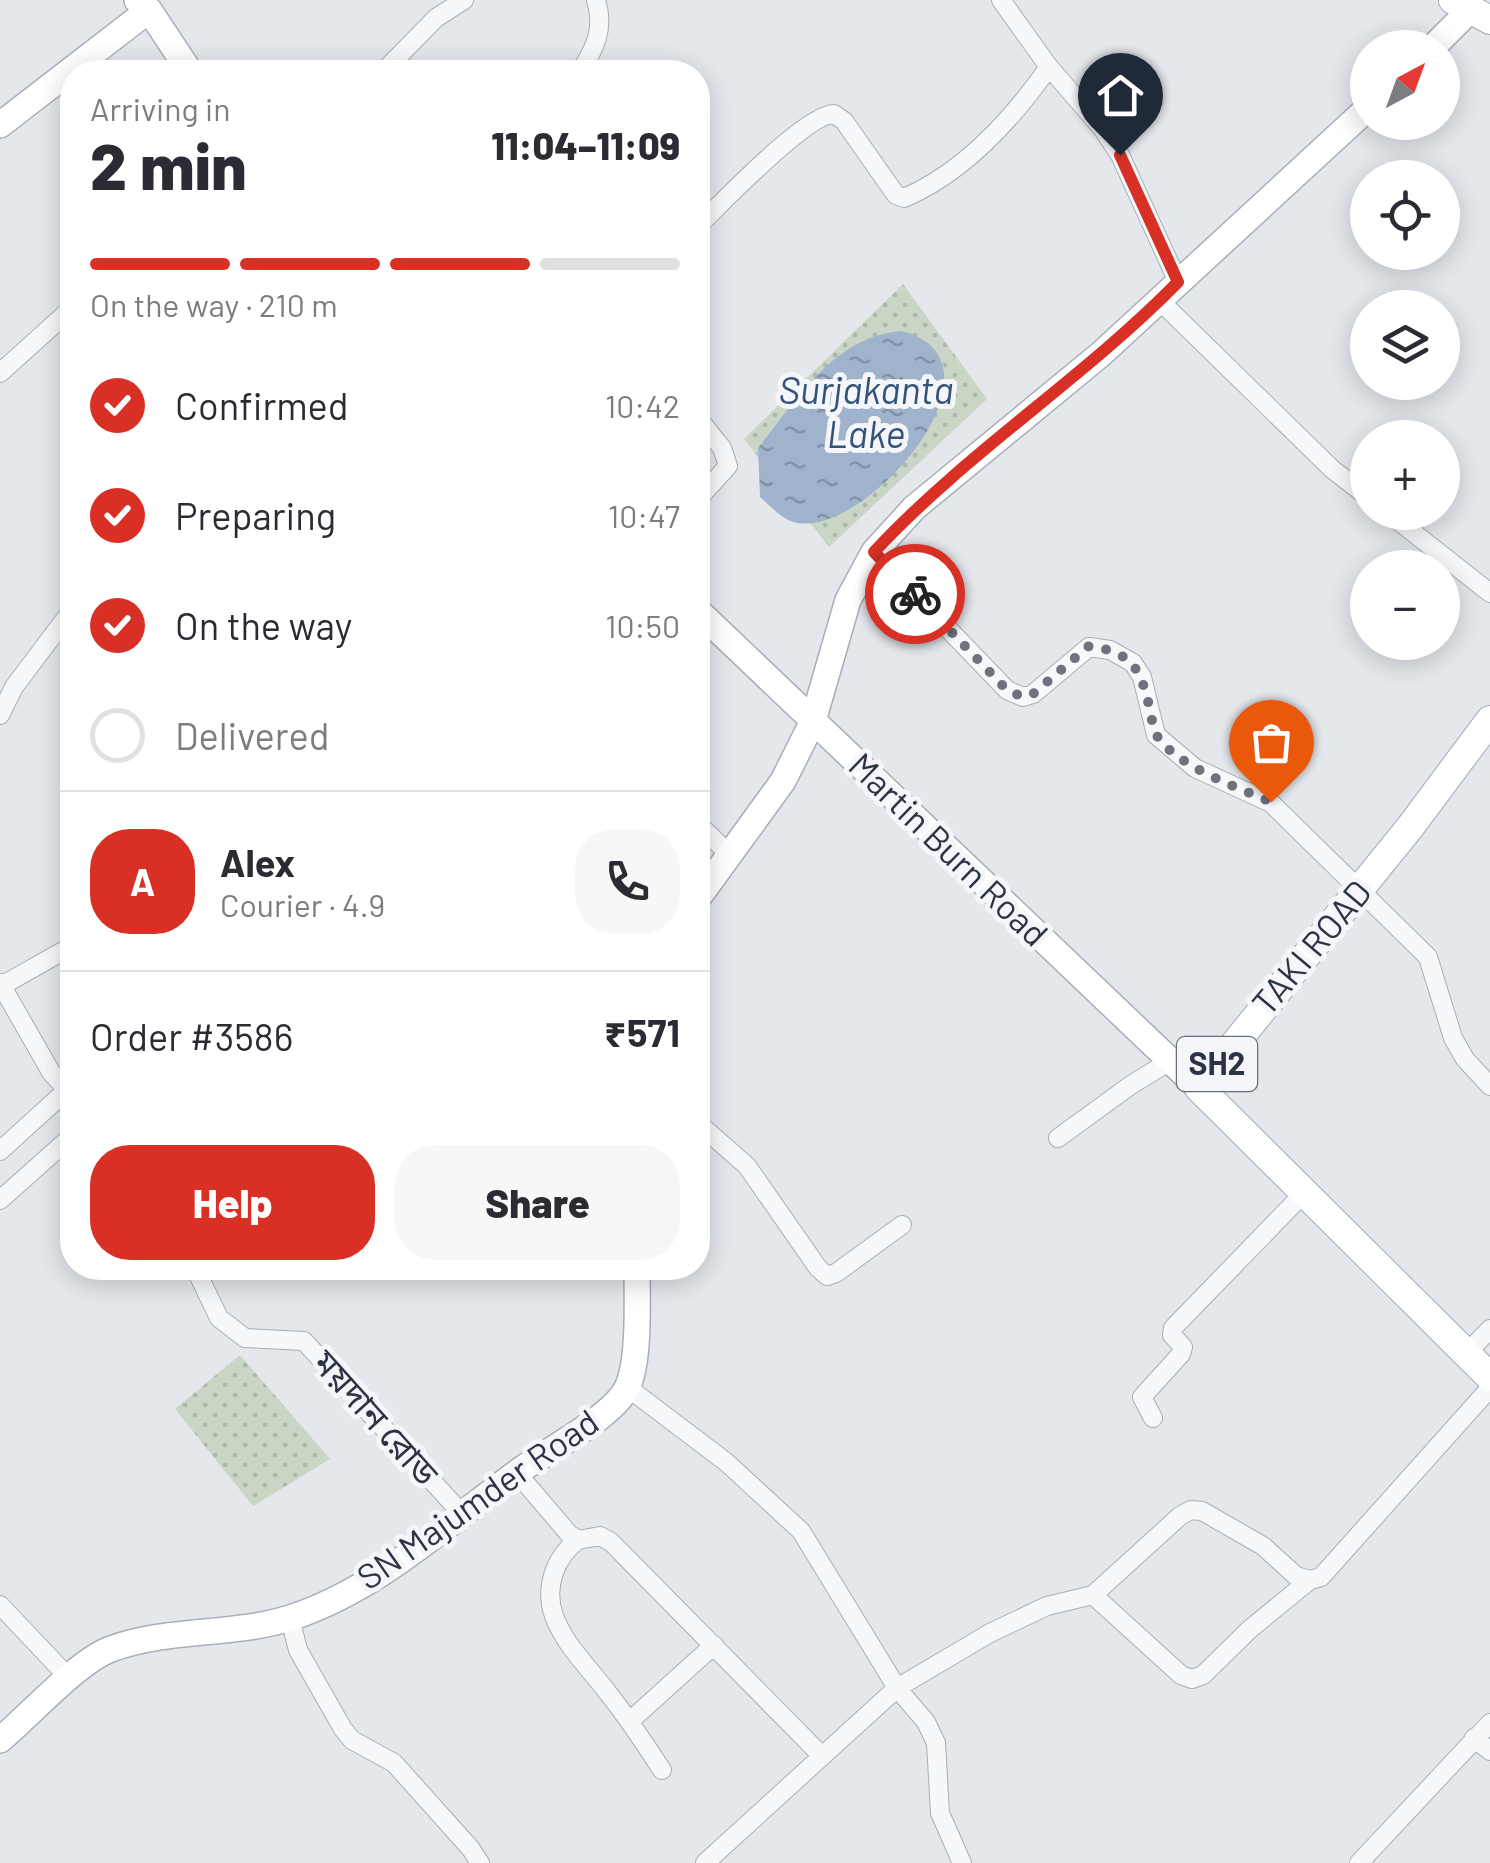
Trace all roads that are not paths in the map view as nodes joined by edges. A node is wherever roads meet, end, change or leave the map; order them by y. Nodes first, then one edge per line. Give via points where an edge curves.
1 (464, 0) edge
2 (596, 0) edge
3 (1001, 0) edge
4 (149, 3) edge
5 (1471, 10) edge
6 (1450, 30) edge
7 (79, 60) edge
8 (183, 60) edge
9 (396, 60) edge
10 (587, 60) edge
11 (1049, 67) junction
12 (60, 76) edge
13 (1350, 124) edge
14 (0, 125) edge
15 (710, 215) edge
16 (1178, 282) junction
17 (1160, 301) junction
18 (60, 319) edge
19 (0, 374) edge
20 (710, 433) edge
21 (1350, 483) edge
22 (710, 486) edge
23 (1410, 530) edge
24 (874, 552) junction
25 (1490, 593) edge
26 (710, 622) edge
27 (60, 626) edge
28 (0, 715) edge
29 (1490, 720) edge
30 (813, 721) junction
31 (710, 836) edge
32 (731, 856) junction
33 (710, 883) edge
34 (1362, 889) junction
35 (60, 952) edge
36 (1, 984) edge
37 (1170, 1061) junction
38 (60, 1082) edge
39 (1490, 1086) edge
40 (1199, 1088) junction
41 (60, 1101) edge
42 (710, 1134) edge
43 (1058, 1138) dead end
44 (60, 1147) edge
45 (0, 1151) edge
46 (1304, 1194) junction
47 (0, 1200) edge
48 (902, 1225) dead end
49 (201, 1280) edge
50 (637, 1280) edge
51 (1490, 1329) edge
52 (1466, 1354) junction
53 (1490, 1377) edge
54 (628, 1386) junction
55 (1490, 1388) edge
56 (1152, 1418) dead end
57 (517, 1473) junction
58 (464, 1516) junction
59 (578, 1540) junction
60 (1310, 1580) junction
61 (1094, 1595) junction
62 (0, 1605) edge
63 (290, 1618) junction
64 (714, 1646) junction
65 (70, 1678) junction
66 (897, 1688) junction
67 (630, 1720) junction
68 (1490, 1723) edge
69 (1474, 1738) junction
70 (0, 1740) edge
71 (1490, 1752) edge
72 (822, 1756) junction
73 (662, 1770) dead end
74 (480, 1863) edge
75 (705, 1863) edge
76 (962, 1863) edge
77 (1359, 1863) edge

1 - 9 street
2 - 10 street via 598,40
3 - 11 street
4 - 7 main road
4 - 8 main road
5 - 6 main road
11 - 15 street via 1026,101 923,190 896,195 844,121 825,114
11 - 16 street via 1120,155
12 - 14 main road
13 - 16 main road
16 - 17 main road
17 - 21 street
17 - 24 main road via 914,508
18 - 19 street
20 - 22 street via 728,466
23 - 25 street
24 - 30 main road via 848,600
24 - 34 street via 1007,690 1023,697 1089,646 1133,663 1156,735 1195,768 1271,802
26 - 30 main road, Martin Burn Road
27 - 28 street
29 - 34 main road, TAKI ROAD / SH2
30 - 32 main road via 783,781
30 - 37 main road, Martin Burn Road
31 - 32 street
32 - 33 main road
34 - 39 street via 1428,957 1453,1038
34 - 40 main road, TAKI ROAD / SH2
35 - 36 street
36 - 38 street
37 - 40 main road, Martin Burn Road
37 - 43 street
40 - 46 main road, SH2
41 - 45 street
42 - 48 street via 747,1166 827,1276
44 - 47 street
46 - 52 main road, SH2
46 - 56 street via 1173,1328 1181,1354 1142,1397
49 - 58 street, ময়দান রোড via 220,1318 245,1338 304,1342
50 - 54 main road, SN Majumder Road
51 - 52 street
52 - 53 main road, SH2
54 - 57 main road, SN Majumder Road via 606,1411
54 - 66 street via 801,1531
55 - 60 street via 1321,1577
57 - 58 main road, SN Majumder Road
57 - 59 street
58 - 63 main road, SN Majumder Road via 369,1580
59 - 64 street via 600,1536 611,1542
59 - 67 street via 554,1565 553,1614
60 - 61 street via 1191,1510
60 - 61 street via 1192,1679
61 - 66 street via 1046,1606
62 - 65 street
63 - 65 main road, SN Majumder Road via 122,1646
63 - 74 street via 298,1650 343,1730 394,1763
64 - 67 street
64 - 72 street
65 - 70 main road, SN Majumder Road
66 - 72 street
66 - 76 street via 936,1743 940,1813
67 - 73 street
68 - 69 street
69 - 71 street
69 - 77 street
72 - 75 street

